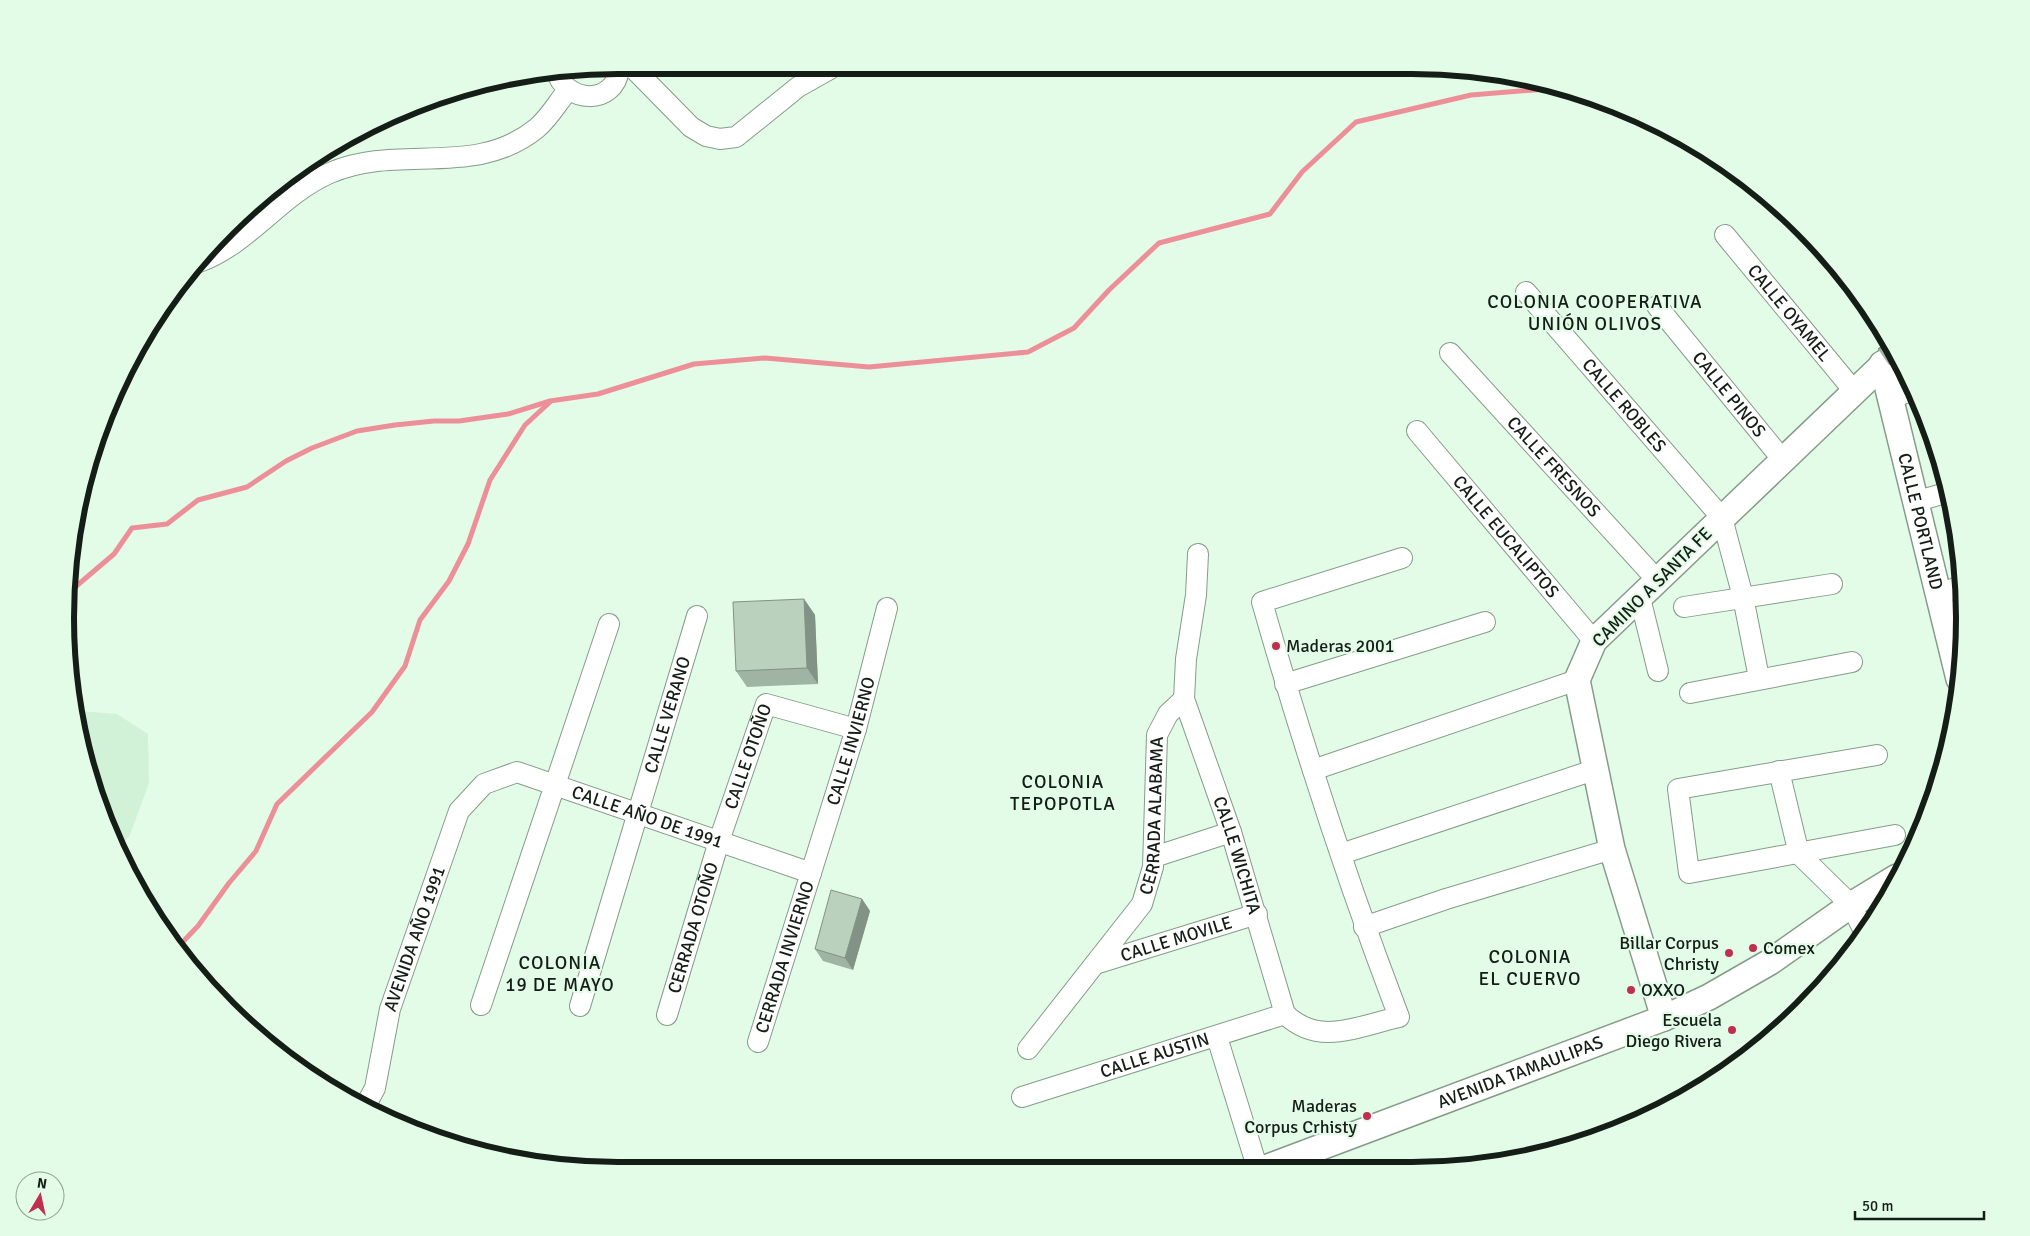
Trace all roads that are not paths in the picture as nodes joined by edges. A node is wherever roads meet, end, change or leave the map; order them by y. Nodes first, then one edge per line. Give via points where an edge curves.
1 (617, 74) edge
2 (639, 74) edge
3 (821, 74) edge
4 (558, 77) edge
5 (568, 90) junction
6 (1725, 235) dead end
7 (213, 255) edge
8 (1526, 292) dead end
9 (1657, 306) dead end
10 (1450, 353) dead end
11 (1888, 359) edge
12 (1854, 391) junction
13 (1907, 392) edge
14 (1890, 398) junction
15 (1417, 430) dead end
16 (1782, 459) junction
17 (1942, 494) edge
18 (1914, 502) junction
19 (1722, 518) junction
20 (1198, 554) dead end
21 (1402, 558) dead end
22 (1658, 581) junction
23 (1832, 584) dead end
24 (1955, 588) edge
25 (1937, 594) junction
26 (1743, 597) junction
27 (1640, 598) junction
28 (1684, 607) dead end
29 (887, 608) dead end
30 (697, 616) dead end
31 (1485, 622) dead end
32 (608, 624) dead end
33 (1594, 641) junction
34 (1954, 661) edge
35 (1852, 662) dead end
36 (1658, 672) dead end
37 (1759, 678) junction
38 (1577, 680) junction
39 (1286, 684) junction
40 (1690, 693) dead end
41 (1184, 699) junction
42 (856, 730) junction
43 (1878, 755) dead end
44 (1597, 769) junction
45 (1313, 770) junction
46 (1779, 771) junction
47 (484, 784) joint
48 (556, 785) junction
49 (638, 813) junction
50 (1231, 832) junction
51 (1895, 836) dead end
52 (719, 841) junction
53 (1612, 849) junction
54 (1341, 854) junction
55 (1799, 854) junction
56 (1154, 857) junction
57 (811, 873) junction
58 (1887, 883) edge
59 (1851, 905) junction
60 (1257, 914) junction
61 (1861, 925) edge
62 (1364, 927) junction
63 (1095, 964) junction
64 (481, 1005) dead end
65 (580, 1006) dead end
66 (1285, 1014) junction
67 (667, 1015) dead end
68 (1664, 1018) junction
69 (1217, 1037) junction
70 (758, 1042) dead end
71 (1028, 1049) dead end
72 (1022, 1097) dead end
73 (368, 1101) edge
74 (1256, 1162) edge
75 (1296, 1162) edge

1 - 5 street via 613,85 591,97 579,96
2 - 3 street via 691,127 706,136 720,139 736,137 798,87
4 - 5 street
5 - 7 street via 538,127 518,142 465,158 373,161 330,173 308,184 228,247
6 - 12 street, CALLE OYAMEL
8 - 19 street, CALLE ROBLES
9 - 16 street, CALLE PINOS
10 - 22 street, CALLE FRESNOS
11 - 12 street, CAMINO A SANTA FE
11 - 14 street, CALLE PORTLAND
12 - 16 street, CAMINO A SANTA FE
13 - 14 street
14 - 18 street, CALLE PORTLAND
15 - 33 street, CALLE EUCALIPTOS
16 - 19 street, CAMINO A SANTA FE
17 - 18 street
18 - 25 street, CALLE PORTLAND
19 - 22 street, CAMINO A SANTA FE
19 - 26 street
20 - 41 street
21 - 39 street via 1262,602
22 - 27 street, CAMINO A SANTA FE
23 - 26 street
24 - 25 street
25 - 34 street, CALLE PORTLAND
26 - 28 street
26 - 37 street
27 - 33 street, CAMINO A SANTA FE
27 - 36 street
29 - 42 street, CALLE INVIERNO
30 - 49 street, CALLE VERANO
31 - 39 street
32 - 48 street
33 - 38 street, CAMINO A SANTA FE
35 - 37 street
37 - 40 street
38 - 44 street
38 - 45 street
39 - 45 street
41 - 50 street, CALLE WICHITA
41 - 56 street, CERRADA ALABAMA via 1168,714 1157,736
42 - 52 street, CALLE OTOÑO via 766,704
42 - 57 street, CALLE INVIERNO
43 - 46 street
44 - 53 street
44 - 54 street
45 - 54 street
46 - 55 street
46 - 55 street via 1678,788 1689,873
47 - 48 street, CALLE AÑO DE 1991 via 517,772
47 - 73 street, AVENIDA AÑO 1991 via 459,811 390,1009 375,1088
48 - 49 street, CALLE AÑO DE 1991
48 - 64 street
49 - 52 street, CALLE AÑO DE 1991
49 - 65 street, CALLE VERANO
50 - 56 street
50 - 60 street, CALLE WICHITA
51 - 55 street
52 - 57 street, CALLE AÑO DE 1991
52 - 67 street, CERRADA OTOÑO
53 - 62 street
53 - 68 street
54 - 62 street
55 - 59 street
56 - 63 street, CERRADA ALABAMA via 1142,904
57 - 70 street, CERRADA INVIERNO
58 - 59 street, AVENIDA TAMAULIPAS
59 - 61 street
59 - 68 street, AVENIDA TAMAULIPAS via 1770,962
60 - 63 street, CALLE MOVILE
60 - 66 street, CALLE WICHITA
62 - 66 street via 1398,1016 1332,1032 1312,1032
63 - 71 street, CERRADA ALABAMA
66 - 69 street, CALLE AUSTIN
68 - 75 street, AVENIDA TAMAULIPAS
69 - 72 street, CALLE AUSTIN
69 - 74 street

